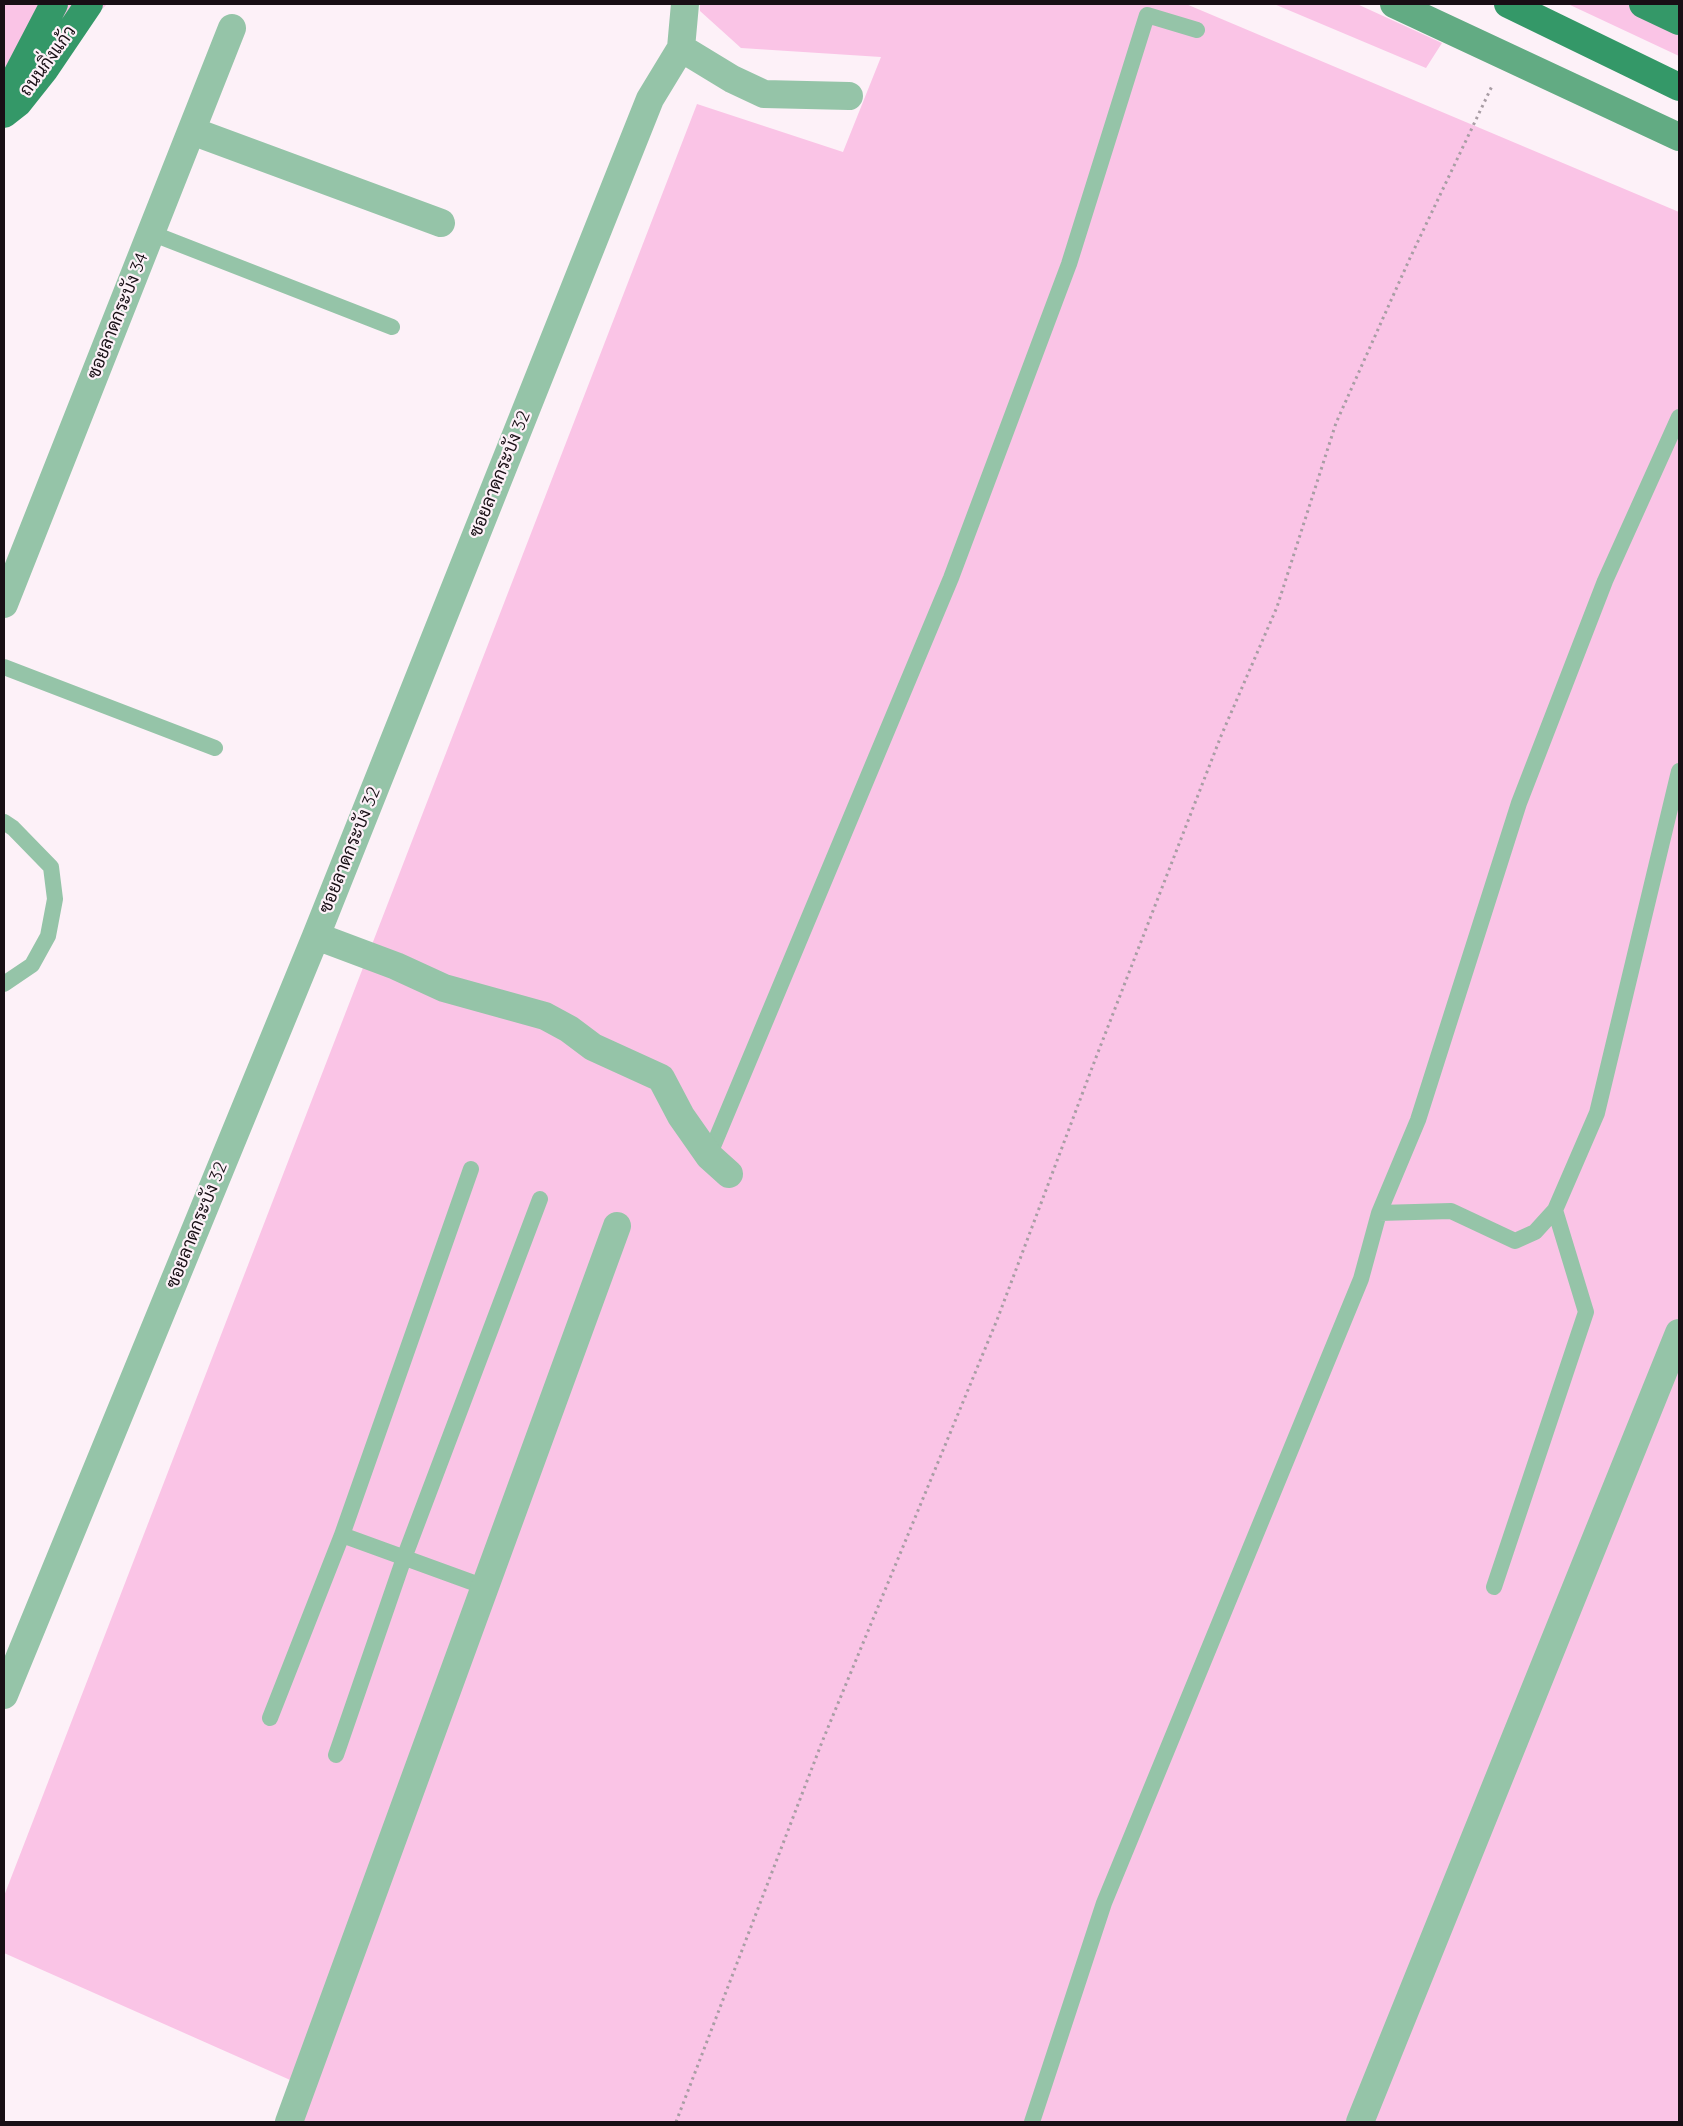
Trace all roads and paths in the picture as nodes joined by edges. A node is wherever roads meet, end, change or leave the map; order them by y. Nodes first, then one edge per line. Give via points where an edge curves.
1 (54, 4) edge
2 (89, 4) edge
3 (685, 4) edge
4 (1394, 4) edge
5 (1508, 4) edge
6 (1643, 4) edge
7 (1679, 21) edge
8 (232, 28) dead end
9 (1197, 30) dead end
10 (681, 48) junction
11 (1506, 56) junction
12 (1679, 86) edge
13 (849, 96) dead end
14 (4, 100) edge
15 (4, 114) edge
16 (192, 131) junction
17 (1679, 137) edge
18 (441, 223) dead end
19 (151, 233) junction
20 (392, 327) dead end
21 (1679, 417) edge
22 (4, 604) edge
23 (4, 667) edge
24 (215, 748) dead end
25 (1679, 771) edge
26 (4, 822) edge
27 (316, 936) junction
28 (4, 984) edge
29 (709, 1156) junction
30 (471, 1169) dead end
31 (729, 1174) dead end
32 (540, 1199) dead end
33 (1555, 1210) junction
34 (1380, 1213) junction
35 (617, 1226) dead end
36 (1679, 1333) edge
37 (342, 1535) junction
38 (404, 1558) junction
39 (485, 1587) junction
40 (1494, 1587) dead end
41 (4, 1695) edge
42 (270, 1718) dead end
43 (336, 1754) dead end
44 (289, 2122) edge
45 (676, 2122) edge
46 (1032, 2122) edge
47 (1360, 2122) edge

1 - 14 main road
2 - 15 main road, ถนนกิ่งแก้ว via 45,69 18,103
3 - 10 street, ซอยลาดกระบัง 32
4 - 11 main road
5 - 12 main road
6 - 7 main road
8 - 16 street, ซอยลาดกระบัง 34
9 - 29 lane via 1147,15 1069,264 951,578
10 - 13 street via 764,94
10 - 27 street, ซอยลาดกระบัง 32 via 650,99
11 - 17 main road
11 - 45 path via 1336,423 1277,607 1221,736 997,1320 822,1742
16 - 18 street
16 - 19 street, ซอยลาดกระบัง 34
19 - 20 lane
19 - 22 street, ซอยลาดกระบัง 34
21 - 34 lane via 1604,581 1519,803 1418,1120
23 - 24 lane
25 - 33 lane via 1597,1113
26 - 28 lane via 51,867 56,899 48,936 32,965
27 - 29 street via 444,988 545,1016 569,1028 593,1047 662,1078 681,1116
27 - 41 street, ซอยลาดกระบัง 32
29 - 31 street
30 - 37 lane
32 - 38 lane
33 - 34 lane via 1535,1232 1515,1242 1451,1211
33 - 40 lane via 1586,1312
34 - 46 lane via 1361,1279 1104,1903
35 - 39 street
36 - 47 street
37 - 38 lane
37 - 42 lane
38 - 39 lane
38 - 43 lane
39 - 44 street

